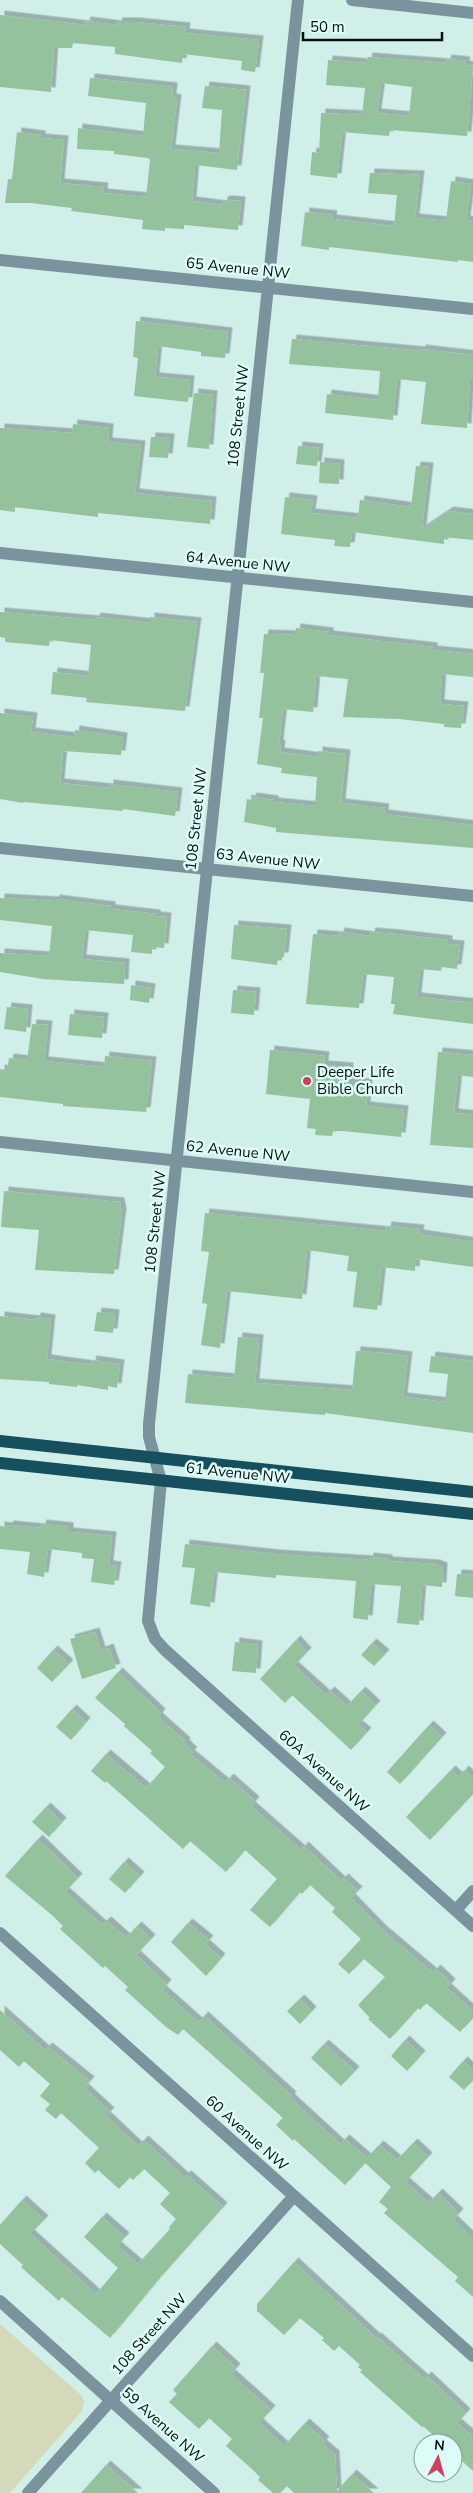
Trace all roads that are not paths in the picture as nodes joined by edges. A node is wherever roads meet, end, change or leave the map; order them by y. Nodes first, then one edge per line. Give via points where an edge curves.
1 (298, 0) edge
2 (352, 0) edge
3 (473, 12) edge
4 (0, 260) edge
5 (269, 287) junction
6 (473, 309) edge
7 (0, 553) edge
8 (238, 578) junction
9 (473, 602) edge
10 (0, 848) edge
11 (207, 869) junction
12 (473, 896) edge
13 (0, 1142) edge
14 (178, 1160) junction
15 (473, 1192) edge
16 (0, 1440) edge
17 (155, 1458) junction
18 (0, 1463) edge
19 (161, 1481) junction
20 (473, 1492) edge
21 (473, 1514) edge
22 (155, 1639) joint
23 (473, 1891) edge
24 (456, 1910) junction
25 (473, 1926) edge
26 (0, 1933) edge
27 (294, 2196) junction
28 (0, 2301) edge
29 (473, 2356) edge
30 (111, 2400) junction
31 (28, 2493) edge
32 (214, 2493) edge

1 - 5 street, 108 Street NW
2 - 3 street
4 - 5 street, 65 Avenue NW
5 - 6 street, 65 Avenue NW
5 - 8 street, 108 Street NW
7 - 8 street, 64 Avenue NW
8 - 9 street, 64 Avenue NW
8 - 11 street, 108 Street NW
10 - 11 street, 63 Avenue NW
11 - 12 street, 63 Avenue NW
11 - 14 street, 108 Street NW
13 - 14 street, 62 Avenue NW
14 - 15 street, 62 Avenue NW
14 - 17 street, 108 Street NW via 149,1424 148,1437
16 - 17 main road, 61 Avenue NW
17 - 19 street, 108 Street NW
17 - 20 main road, 61 Avenue NW
18 - 19 main road, 61 Avenue NW
19 - 21 main road, 61 Avenue NW
19 - 22 street, 108 Street NW via 148,1613
22 - 24 street, 60A Avenue NW
23 - 24 street
24 - 25 street, 60A Avenue NW
26 - 27 street, 60 Avenue NW
27 - 29 street, 60 Avenue NW
27 - 30 street, 108 Street NW
28 - 30 street, 59 Avenue NW
30 - 31 street, 108 Street NW
30 - 32 street, 59 Avenue NW

